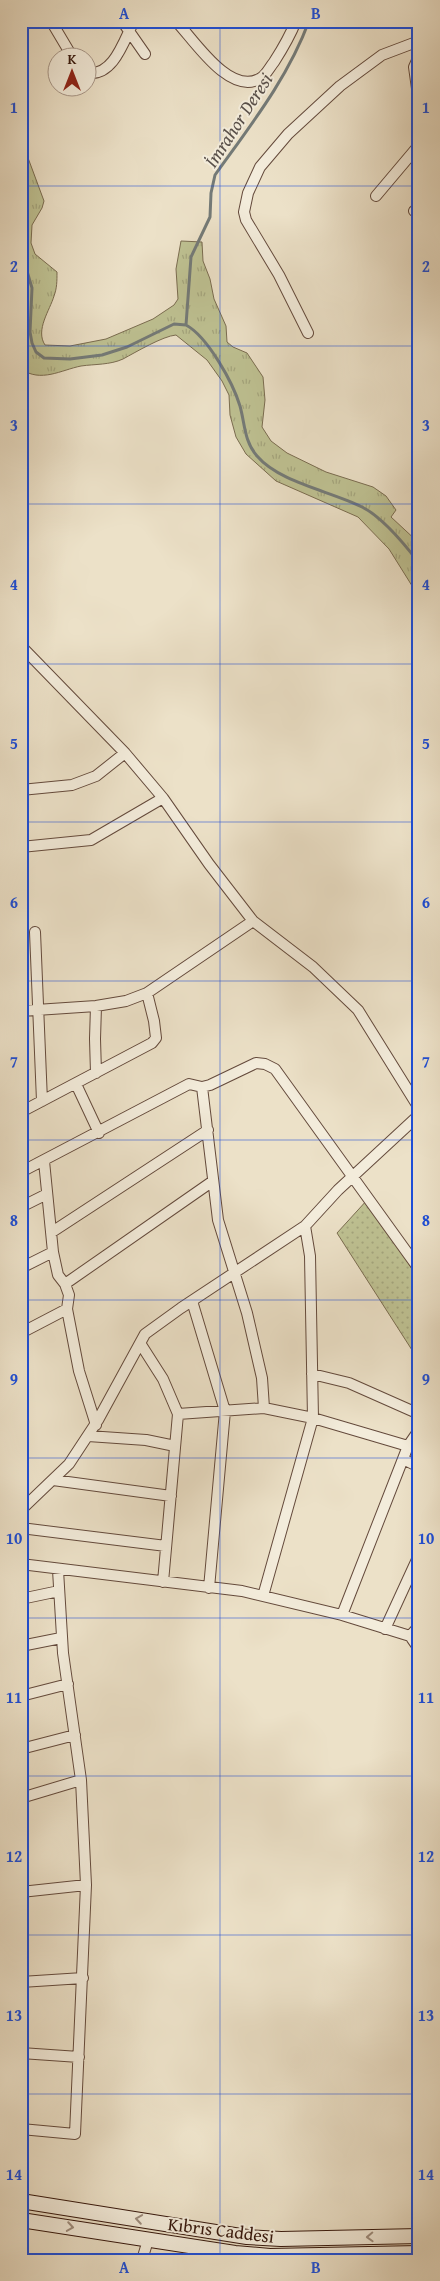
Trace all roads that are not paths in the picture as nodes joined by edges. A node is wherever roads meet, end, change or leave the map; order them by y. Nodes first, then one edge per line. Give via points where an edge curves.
1 (51, 21) edge
2 (122, 21) edge
3 (134, 21) edge
4 (176, 21) edge
5 (296, 21) edge
6 (128, 32) junction
7 (419, 41) edge
8 (68, 48) edge
9 (145, 54) dead end
10 (419, 56) edge
11 (98, 72) edge
12 (419, 103) edge
13 (419, 145) edge
14 (376, 196) dead end
15 (308, 333) dead end
16 (21, 646) edge
17 (125, 753) junction
18 (21, 790) edge
19 (163, 798) junction
20 (21, 847) edge
21 (253, 921) junction
22 (35, 932) dead end
23 (147, 993) junction
24 (96, 1006) junction
25 (38, 1010) junction
26 (21, 1011) edge
27 (96, 1073) junction
28 (76, 1084) junction
29 (202, 1087) junction
30 (42, 1101) junction
31 (419, 1108) edge
32 (21, 1112) edge
33 (419, 1116) edge
34 (208, 1130) junction
35 (99, 1133) junction
36 (44, 1161) junction
37 (21, 1172) edge
38 (353, 1175) junction
39 (213, 1181) junction
40 (47, 1194) junction
41 (21, 1207) edge
42 (305, 1226) junction
43 (52, 1232) junction
44 (52, 1252) junction
45 (21, 1268) edge
46 (419, 1269) edge
47 (234, 1272) junction
48 (65, 1284) junction
49 (192, 1300) junction
50 (66, 1309) junction
51 (21, 1333) edge
52 (140, 1343) junction
53 (312, 1374) junction
54 (264, 1408) junction
55 (225, 1411) junction
56 (178, 1414) junction
57 (419, 1414) edge
58 (312, 1418) junction
59 (96, 1425) junction
60 (419, 1430) edge
61 (88, 1436) junction
62 (175, 1446) junction
63 (408, 1446) junction
64 (404, 1459) junction
65 (419, 1467) edge
66 (52, 1480) junction
67 (171, 1496) junction
68 (21, 1510) edge
69 (21, 1528) edge
70 (166, 1546) junction
71 (419, 1555) edge
72 (21, 1564) edge
73 (58, 1570) junction
74 (163, 1582) junction
75 (209, 1588) junction
76 (59, 1591) junction
77 (263, 1596) junction
78 (21, 1599) edge
79 (342, 1615) junction
80 (419, 1626) edge
81 (385, 1628) junction
82 (410, 1636) junction
83 (61, 1638) junction
84 (21, 1646) edge
85 (419, 1648) edge
86 (68, 1684) junction
87 (21, 1696) edge
88 (75, 1734) junction
89 (21, 1750) edge
90 (81, 1780) junction
91 (21, 1798) edge
92 (86, 1885) junction
93 (21, 1892) edge
94 (83, 1978) junction
95 (21, 1982) edge
96 (21, 2053) edge
97 (79, 2057) junction
98 (21, 2129) edge
99 (21, 2201) edge
100 (21, 2220) edge
101 (419, 2236) edge
102 (148, 2240) junction
103 (419, 2253) edge
104 (284, 2258) edge
105 (142, 2260) edge

1 - 8 street
2 - 6 street
3 - 6 street
4 - 5 street via 220,70 242,82 264,76
6 - 9 street
6 - 11 street via 111,65
7 - 15 street via 382,55 340,86 288,134 260,167 248,193 244,212 246,220
10 - 12 street via 414,66
13 - 14 street
16 - 17 street
17 - 18 street via 96,776 72,785
17 - 19 street
19 - 20 street via 91,840
19 - 21 street
21 - 23 street
21 - 31 street via 312,967 358,1010
22 - 25 street
23 - 24 street via 126,1001
23 - 27 street via 156,1038
24 - 25 street
24 - 27 street
25 - 26 street
25 - 30 street
27 - 28 street
28 - 30 street
28 - 35 street
29 - 34 street
29 - 35 street via 189,1084
29 - 38 street via 256,1063 271,1066
30 - 32 street
33 - 38 street
34 - 39 street
34 - 43 street
35 - 36 street
36 - 37 street
36 - 40 street
38 - 42 street
38 - 46 street
39 - 47 street via 218,1220
39 - 48 street
40 - 41 street
40 - 43 street
42 - 47 street
42 - 53 street via 310,1256
43 - 44 street
44 - 45 street
44 - 48 street via 58,1275
47 - 49 street
47 - 54 street via 262,1378
48 - 50 street via 68,1295
49 - 52 street via 145,1334
49 - 55 street
50 - 51 street
50 - 59 street via 81,1379
52 - 56 street via 163,1379
52 - 59 street
53 - 57 street via 349,1383
53 - 58 street
54 - 55 street
54 - 58 street
55 - 56 street
55 - 75 street
56 - 62 street
58 - 63 street
58 - 77 street
59 - 61 street
60 - 63 street
61 - 62 street via 146,1440
61 - 66 street via 69,1464
62 - 67 street
63 - 64 street
64 - 65 street
64 - 79 street
66 - 67 street
66 - 68 street
67 - 70 street
69 - 70 street
70 - 74 street
71 - 81 street
72 - 73 street
73 - 74 street
73 - 76 street
74 - 75 street
75 - 77 street
76 - 78 street
76 - 83 street
77 - 79 street
79 - 81 street
80 - 82 street
81 - 82 street
82 - 85 street
83 - 84 street
83 - 86 street
86 - 87 street
86 - 88 street
88 - 89 street
88 - 90 street
90 - 91 street
90 - 92 street
92 - 93 street
92 - 94 street
94 - 95 street
94 - 97 street
96 - 97 street
97 - 98 street via 75,2134
101 -> 99 main road via 247,2238
100 -> 102 main road, Kıbrıs Caddesi
102 - 104 main road, Kıbrıs Caddesi
102 - 105 street
103 - 104 main road, Kıbrıs Caddesi

